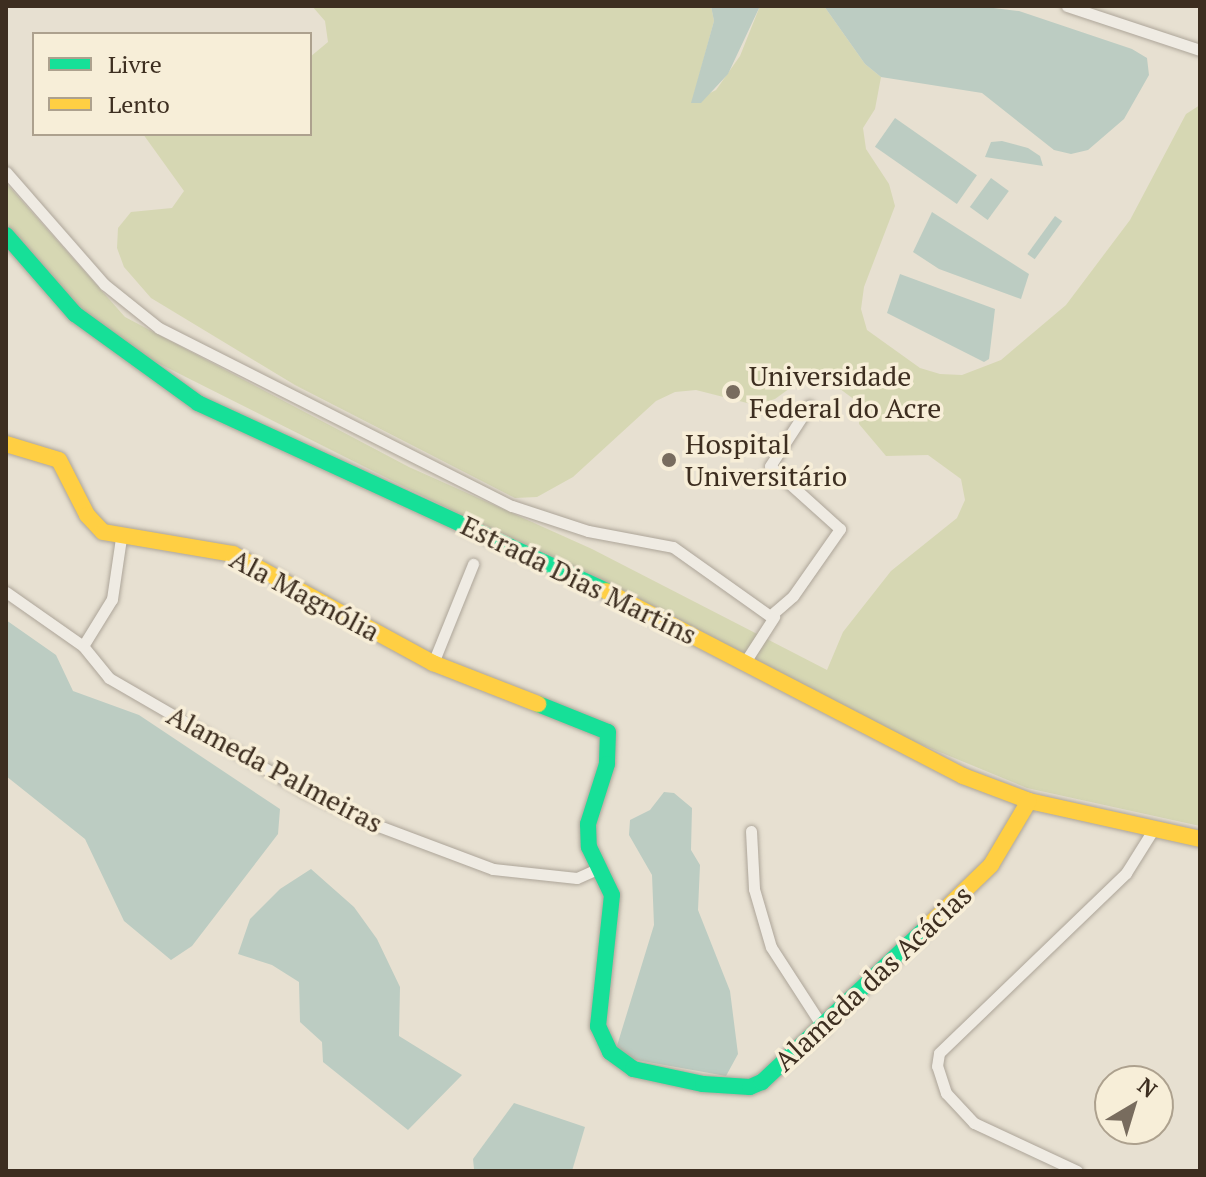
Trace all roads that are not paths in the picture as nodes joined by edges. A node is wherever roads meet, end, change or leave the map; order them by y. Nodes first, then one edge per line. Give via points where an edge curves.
1 (1067, 6) edge
2 (1200, 50) edge
3 (6, 172) edge
4 (6, 235) edge
5 (809, 406) dead end
6 (6, 444) edge
7 (121, 538) junction
8 (473, 564) dead end
9 (6, 592) edge
10 (774, 617) junction
11 (83, 646) junction
12 (745, 662) junction
13 (433, 663) junction
14 (586, 721) joint
15 (1029, 801) junction
16 (1153, 830) junction
17 (751, 831) dead end
18 (1200, 839) edge
19 (597, 869) junction
20 (824, 1029) junction
21 (1077, 1171) edge

1 - 2 street
3 - 10 street via 114,294 159,328 512,506 588,531 673,547
4 - 12 street, Estrada Dias Martins via 75,314 198,403 538,558
5 - 10 street via 770,466 840,529
6 - 7 street, Ala Magnólia via 59,460 87,515 103,532
7 - 11 street via 112,599
7 - 13 street, Ala Magnólia via 207,546 255,563
8 - 13 street
9 - 11 street, Alameda Palmeiras
10 - 12 street
11 - 19 street, Alameda Palmeiras via 109,678 304,791 376,825 493,869 577,878
12 - 15 street, Estrada Dias Martins via 916,755
13 - 14 street, Ala Magnólia
14 - 19 street, Alameda das Acácias via 608,732 611,744 588,824
15 - 16 street, Estrada Dias Martins
15 - 20 street, Alameda das Acácias via 991,865
16 - 18 street, Estrada Dias Martins
16 - 21 street via 1126,873 946,1042 937,1066 939,1079 974,1123
17 - 20 street via 754,889 771,947
19 - 20 street, Alameda das Acácias via 612,895 598,1026 621,1062 703,1084 750,1087

